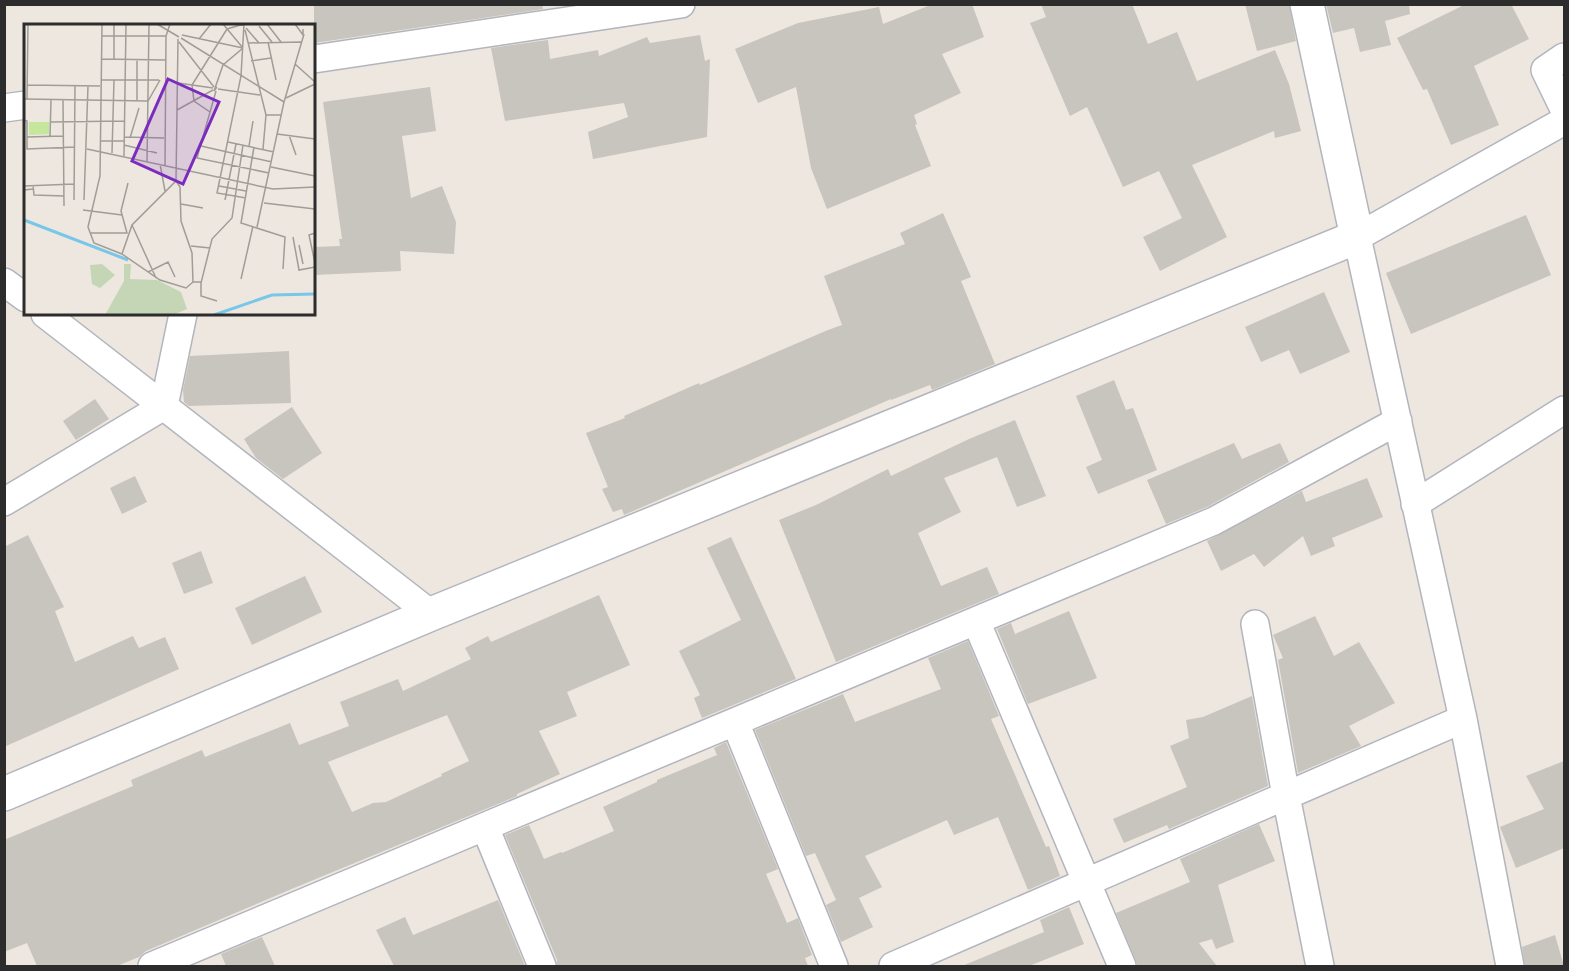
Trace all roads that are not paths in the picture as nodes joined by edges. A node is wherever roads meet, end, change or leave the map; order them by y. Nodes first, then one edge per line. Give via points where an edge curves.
1 (681, 4) edge
2 (1307, 4) edge
3 (1564, 57) edge
4 (315, 59) edge
5 (24, 105) edge
6 (4, 108) edge
7 (1564, 109) edge
8 (1564, 122) edge
9 (1357, 237) junction
10 (4, 282) edge
11 (24, 297) edge
12 (46, 315) edge
13 (183, 315) edge
14 (164, 406) junction
15 (1564, 410) edge
16 (1398, 421) junction
17 (4, 502) edge
18 (1415, 504) junction
19 (432, 614) junction
20 (976, 621) junction
21 (1255, 624) dead end
22 (1463, 720) junction
23 (735, 722) junction
24 (4, 794) edge
25 (1286, 796) junction
26 (485, 827) junction
27 (1087, 882) junction
28 (152, 966) edge
29 (542, 966) edge
30 (834, 966) edge
31 (893, 966) edge
32 (1122, 966) edge
33 (1320, 966) edge
34 (1510, 966) edge

1 - 4 street
2 - 9 street
3 - 7 street via 1545,70
5 - 6 street
8 - 9 street
9 - 16 street
9 - 19 street
10 - 11 street
12 - 14 street
13 - 14 street
14 - 17 street
14 - 19 street
15 - 18 street
16 - 18 street
16 - 20 street via 1214,521
18 - 22 street
19 - 24 street
20 - 23 street
20 - 27 street
21 - 25 street
22 - 25 street
22 - 34 street
23 - 26 street
23 - 30 street
25 - 27 street
25 - 33 street
26 - 28 street
26 - 29 street
27 - 31 street
27 - 32 street

